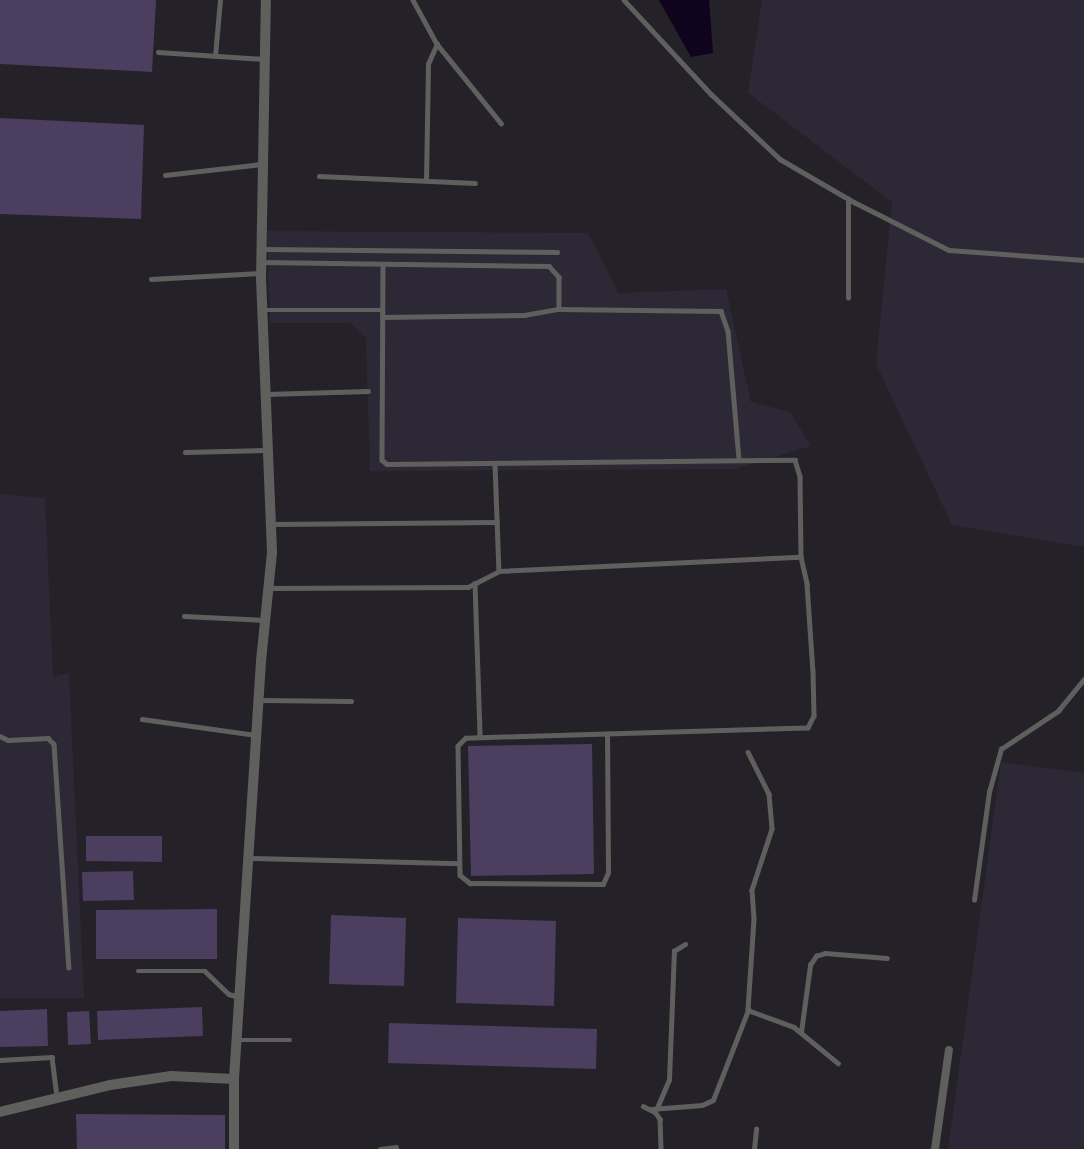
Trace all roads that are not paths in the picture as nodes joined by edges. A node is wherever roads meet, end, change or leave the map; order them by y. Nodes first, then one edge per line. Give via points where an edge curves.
1 (220, 0) edge
2 (266, 0) edge
3 (413, 0) edge
4 (624, 0) edge
5 (437, 44) junction
6 (158, 52) dead end
7 (215, 56) junction
8 (266, 60) junction
9 (501, 123) dead end
10 (265, 164) junction
11 (165, 176) dead end
12 (319, 176) dead end
13 (426, 181) junction
14 (475, 183) dead end
15 (848, 199) junction
16 (262, 249) junction
17 (557, 252) dead end
18 (1084, 260) edge
19 (382, 265) junction
20 (262, 268) junction
21 (151, 279) dead end
22 (848, 298) dead end
23 (559, 309) junction
24 (263, 310) junction
25 (382, 310) junction
26 (382, 317) junction
27 (368, 391) dead end
28 (267, 394) junction
29 (270, 450) junction
30 (185, 452) dead end
31 (739, 460) junction
32 (495, 464) junction
33 (497, 522) junction
34 (272, 524) junction
35 (801, 557) junction
36 (499, 571) junction
37 (475, 583) junction
38 (269, 588) junction
39 (184, 616) dead end
40 (266, 620) junction
41 (1084, 679) edge
42 (259, 700) junction
43 (351, 701) dead end
44 (142, 719) dead end
45 (258, 735) junction
46 (607, 735) junction
47 (0, 736) edge
48 (480, 737) junction
49 (748, 752) dead end
50 (249, 858) junction
51 (459, 863) junction
52 (974, 900) dead end
53 (684, 944) dead end
54 (887, 958) dead end
55 (69, 967) dead end
56 (138, 971) dead end
57 (240, 997) junction
58 (748, 1010) junction
59 (801, 1032) junction
60 (237, 1040) junction
61 (290, 1040) dead end
62 (949, 1050) dead end
63 (0, 1060) edge
64 (838, 1063) dead end
65 (234, 1079) junction
66 (57, 1098) junction
67 (643, 1106) dead end
68 (654, 1109) junction
69 (0, 1112) edge
70 (756, 1129) dead end
71 (396, 1148) dead end
72 (234, 1149) edge
73 (380, 1149) edge
74 (661, 1149) edge
75 (754, 1149) edge
76 (935, 1149) edge

1 - 7 lane
2 - 8 street
3 - 5 lane
4 - 15 lane via 741,125 780,159
5 - 9 lane
5 - 13 lane via 428,64
6 - 7 lane
7 - 8 lane
8 - 10 street
10 - 11 lane
10 - 16 street
12 - 13 lane
13 - 14 lane
15 - 18 lane via 949,250
15 - 22 lane
16 - 17 lane
16 - 20 street
19 - 20 lane
19 - 23 lane via 549,266 559,277
19 - 25 lane
20 - 21 lane
20 - 24 street
23 - 26 lane via 524,315
23 - 31 lane via 722,311 728,331
24 - 25 lane
24 - 28 street
25 - 26 lane
26 - 32 lane via 382,460 400,466
27 - 28 lane
28 - 29 street
29 - 30 lane
29 - 34 street
31 - 32 lane
31 - 35 lane via 795,460 800,476
32 - 33 lane
33 - 34 lane
33 - 36 lane
34 - 38 street
35 - 36 lane
35 - 46 lane via 807,584 813,671 814,716 808,728
36 - 37 lane
37 - 38 lane via 468,587
37 - 48 lane
38 - 40 street
39 - 40 lane
40 - 42 street
41 - 52 lane via 1058,711 1000,749 989,792
42 - 43 lane
42 - 45 street
44 - 45 lane
45 - 50 street
46 - 48 lane
46 - 51 lane via 608,873 603,884 470,883 460,875
47 - 55 lane via 8,740 48,738 54,744
48 - 51 lane via 466,738 458,746
49 - 58 lane via 769,794 772,829 752,890
50 - 51 lane
50 - 57 street
53 - 68 lane via 674,951 669,1080
54 - 59 lane via 825,953 816,956 810,965
56 - 57 lane via 205,971 230,994
57 - 60 street
58 - 59 lane
58 - 68 lane via 713,1100 702,1105
59 - 64 lane
60 - 61 lane
60 - 65 street
62 - 76 street
63 - 66 lane via 52,1057
65 - 66 street via 171,1076
65 - 72 street
66 - 69 street
67 - 68 lane
68 - 74 lane via 660,1119
70 - 75 lane
71 - 73 lane

